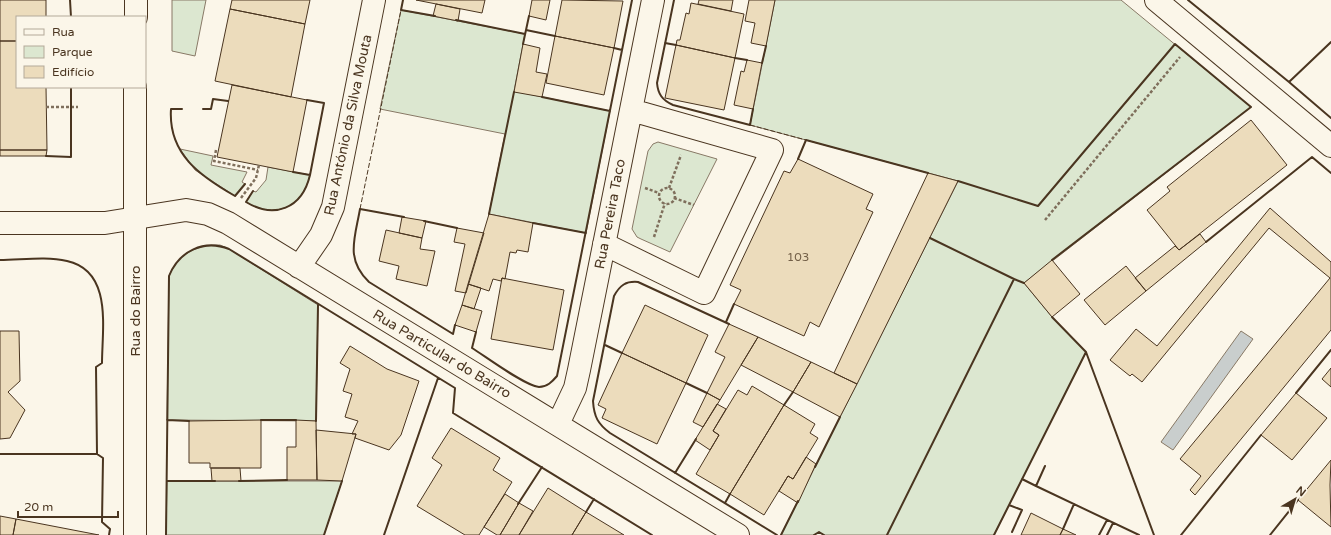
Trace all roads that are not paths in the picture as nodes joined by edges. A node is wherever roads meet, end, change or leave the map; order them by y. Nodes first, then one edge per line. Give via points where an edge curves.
1 (136, 0) edge
2 (374, 0) edge
3 (653, 0) edge
4 (1156, 0) edge
5 (136, 16) edge
6 (135, 88) edge
7 (631, 110) junction
8 (1331, 146) edge
9 (135, 219) junction
10 (0, 223) edge
11 (604, 244) junction
12 (300, 267) junction
13 (558, 424) junction
14 (135, 535) edge
15 (738, 535) edge

1 - 5 street
2 - 12 street, Rua António da Silva Mouta via 333,207 321,234
3 - 7 street, Rua Pereira Taco
4 - 8 street
6 - 9 street, Rua do Bairro
7 - 11 street, Rua Pereira Taco
7 - 11 street via 772,150 704,293
9 - 10 street, Rua Particular do Bairro via 105,223
9 - 12 street, Rua Particular do Bairro via 186,210 208,214 228,223
9 - 14 street, Rua do Bairro
11 - 13 street, Rua Pereira Taco via 575,388
12 - 13 street, Rua Particular do Bairro
13 - 15 street, Rua Particular do Bairro

